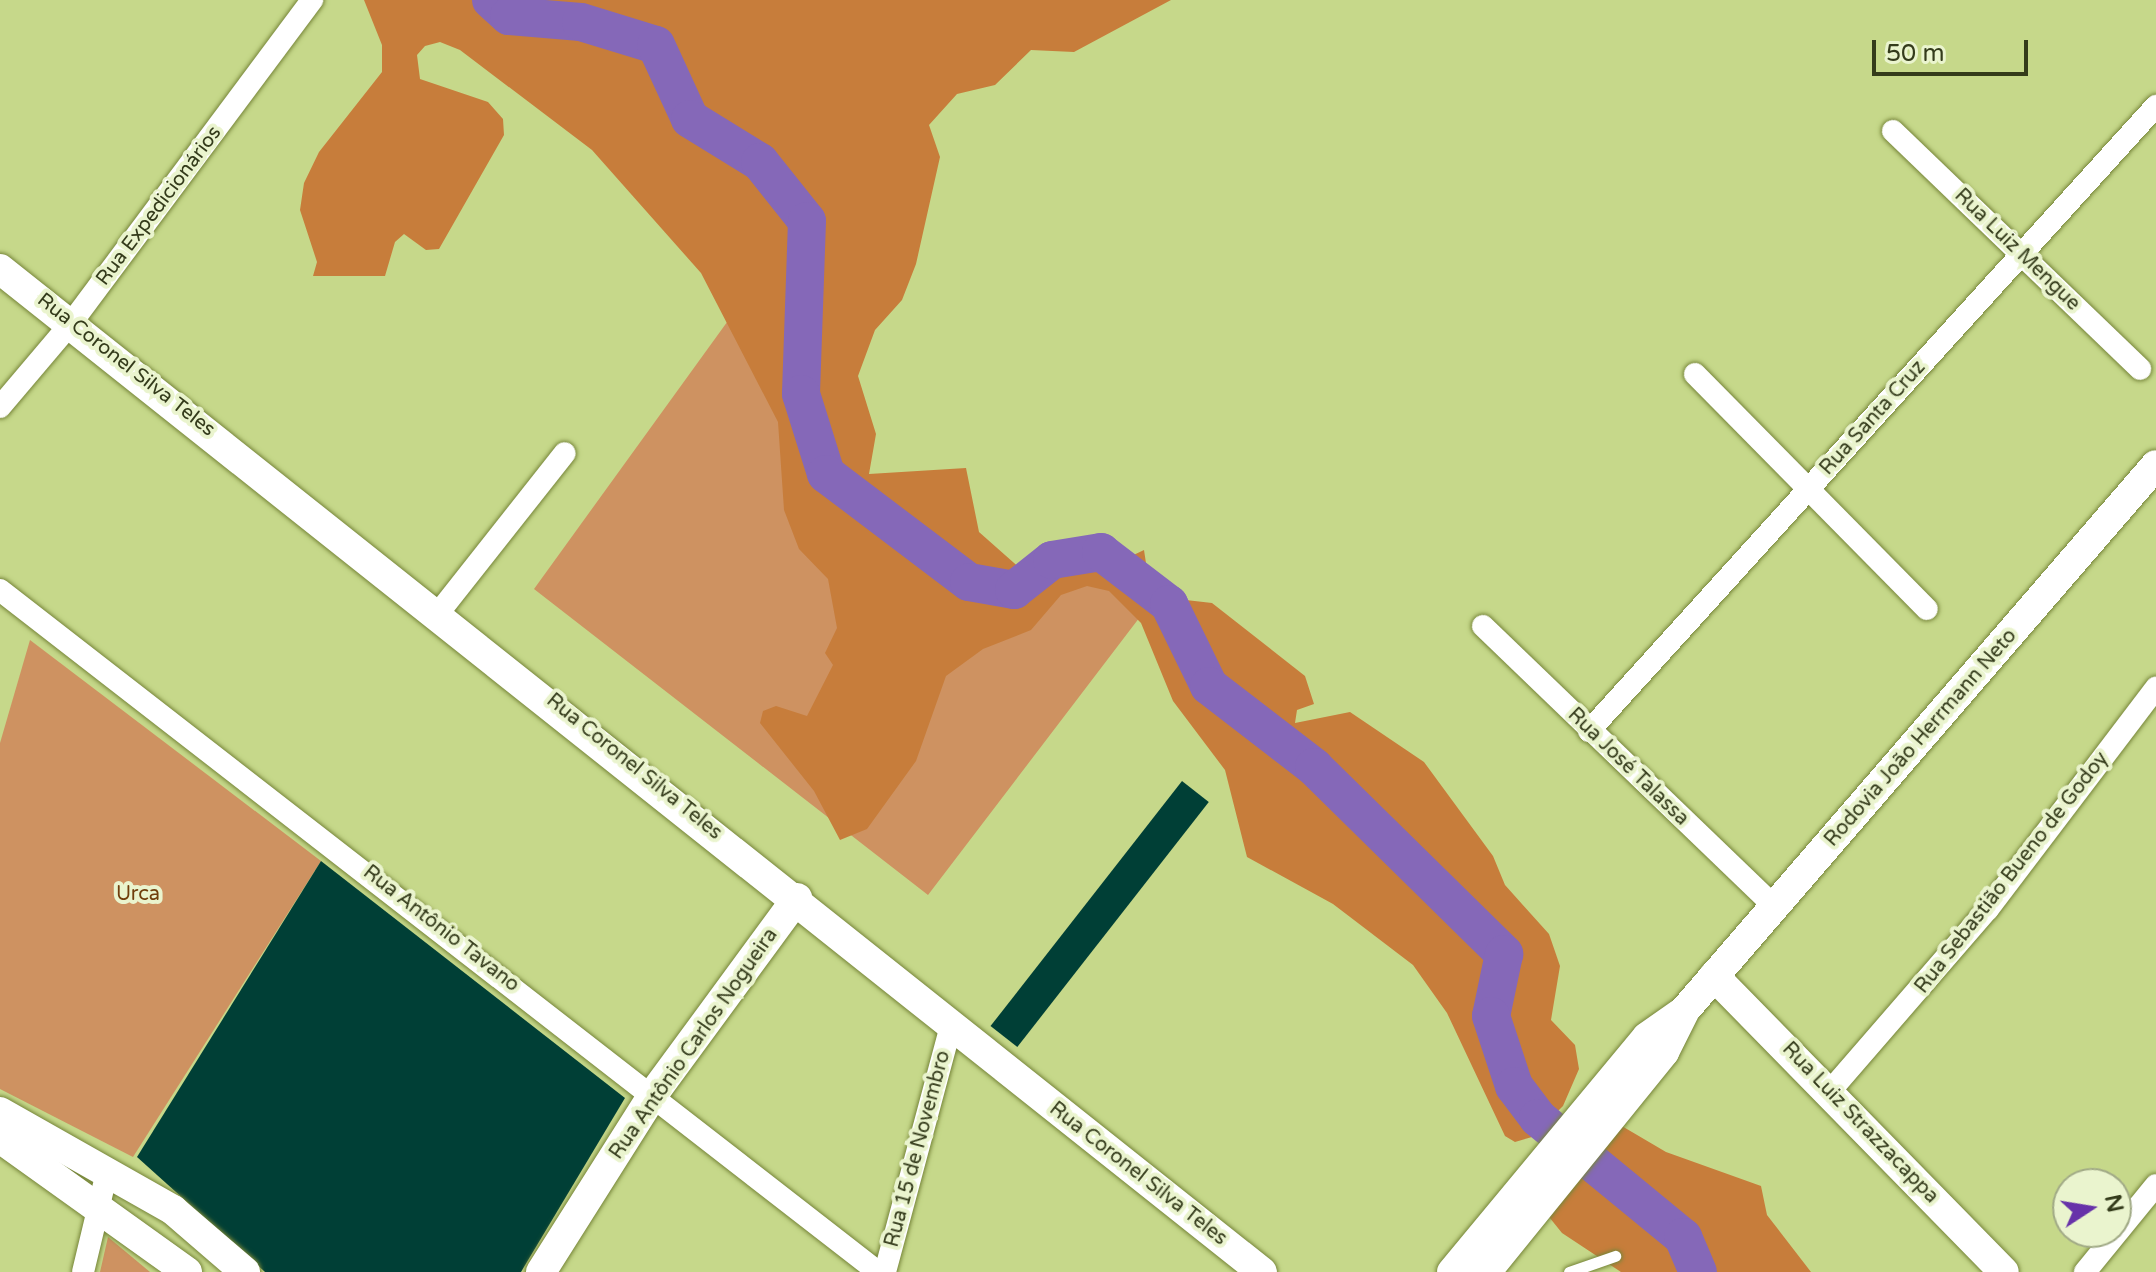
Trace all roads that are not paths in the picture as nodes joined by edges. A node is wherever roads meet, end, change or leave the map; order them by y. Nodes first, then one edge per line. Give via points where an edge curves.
1 (312, 0) edge
2 (2156, 106) edge
3 (1893, 131) dead end
4 (2022, 255) junction
5 (0, 269) edge
6 (72, 322) junction
7 (2140, 369) dead end
8 (1695, 374) dead end
9 (0, 407) edge
10 (565, 453) dead end
11 (2156, 465) edge
12 (1809, 489) junction
13 (0, 590) edge
14 (1927, 609) dead end
15 (440, 611) junction
16 (1483, 626) dead end
17 (2156, 688) edge
18 (1589, 731) junction
19 (797, 898) junction
20 (1775, 907) junction
21 (1714, 976) junction
22 (951, 1026) junction
23 (1831, 1090) junction
24 (654, 1093) junction
25 (0, 1112) edge
26 (0, 1138) edge
27 (1558, 1161) junction
28 (107, 1172) junction
29 (2156, 1185) edge
30 (98, 1213) junction
31 (1615, 1256) dead end
32 (545, 1271) edge
33 (83, 1272) edge
34 (187, 1272) edge
35 (245, 1272) edge
36 (878, 1272) edge
37 (885, 1272) edge
38 (1262, 1272) edge
39 (1452, 1272) edge
40 (1486, 1272) edge
41 (1569, 1272) edge
42 (2004, 1272) edge
43 (2085, 1272) edge

1 - 6 street, Rua Expedicionários
2 - 4 street, Rua Santa Cruz
3 - 4 street, Rua Luiz Mengue
4 - 7 street, Rua Luiz Mengue
4 - 12 street, Rua Santa Cruz
5 - 6 main road, Rua Coronel Silva Teles
6 - 9 street, Rua Expedicionários
6 - 15 main road, Rua Coronel Silva Teles
8 - 12 street
10 - 15 street
11 - 20 main road, Rodovia João Herrmann Neto
12 - 14 street
12 - 18 street, Rua Santa Cruz
13 - 24 street, Rua Antônio Tavano
15 - 19 main road, Rua Coronel Silva Teles
16 - 18 street, Rua José Talassa
17 - 23 street, Rua Sebastião Bueno de Godoy via 1988,909
18 - 20 street, Rua José Talassa
19 - 22 main road, Rua Coronel Silva Teles
19 - 24 main road, Rua Antônio Carlos Nogueira
20 - 21 main road, Rodovia João Herrmann Neto
21 - 23 main road, Rua Luiz Strazzacappa
21 - 27 main road, Rodovia João Herrmann Neto via 1685,1010 1647,1037 1601,1110
22 - 37 street, Rua 15 de Novembro
22 - 38 main road, Rua Coronel Silva Teles
23 - 42 main road, Rua Luiz Strazzacappa
24 - 32 main road, Rua Antônio Carlos Nogueira
24 - 36 street, Rua Antônio Tavano
25 - 28 main road
26 - 30 main road
27 - 39 main road, Rodovia João Herrmann Neto
27 - 40 main road, Rodovia João Herrmann Neto
28 - 30 street
28 - 35 main road via 173,1210
29 - 43 street
30 - 33 street
30 - 34 main road via 139,1232
31 - 41 lane

